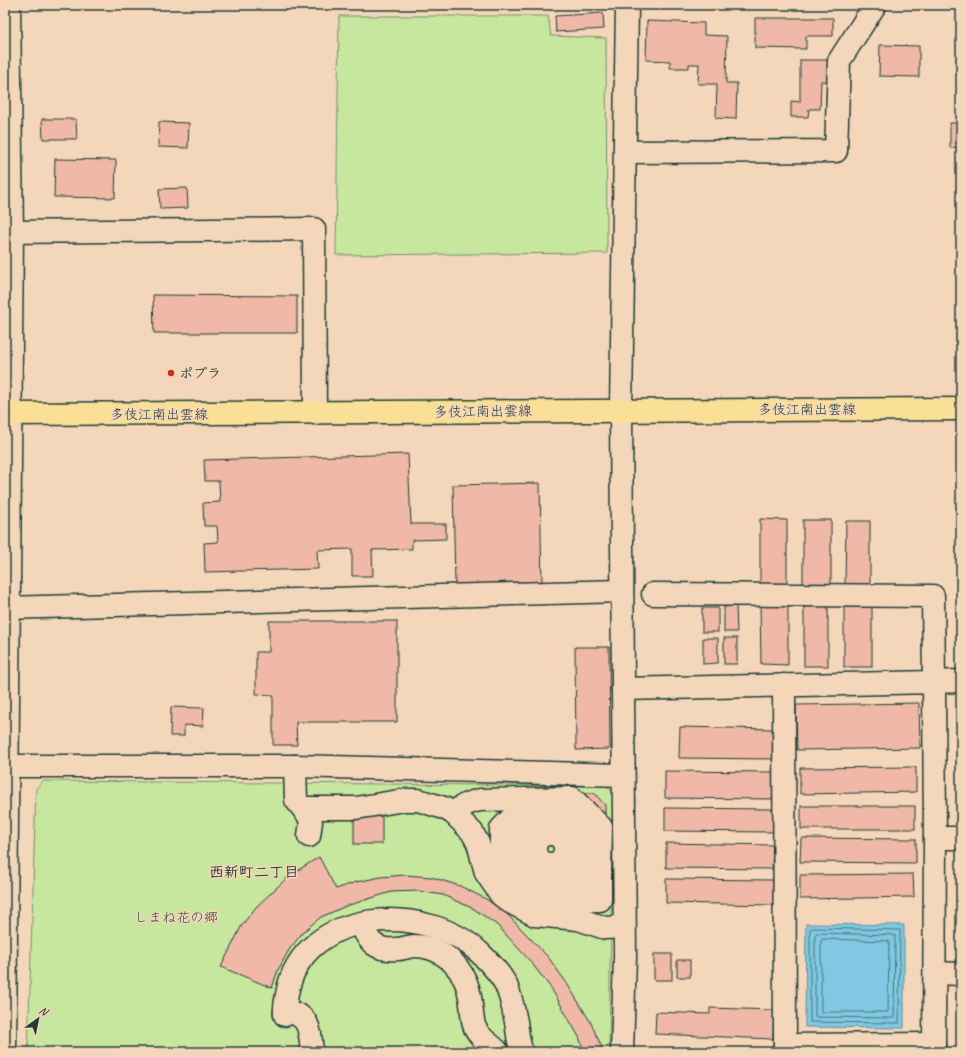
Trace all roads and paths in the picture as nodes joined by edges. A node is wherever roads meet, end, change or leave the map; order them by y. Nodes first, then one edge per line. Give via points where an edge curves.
1 (9, 5) edge
2 (627, 5) edge
3 (875, 5) edge
4 (626, 152) junction
5 (8, 232) edge
6 (961, 409) edge
7 (621, 410) junction
8 (315, 413) junction
9 (7, 414) edge
10 (622, 591) junction
11 (653, 594) dead end
12 (6, 608) edge
13 (961, 681) edge
14 (934, 682) junction
15 (784, 685) junction
16 (623, 689) junction
17 (6, 766) edge
18 (295, 766) junction
19 (623, 775) junction
20 (550, 799) junction
21 (303, 808) junction
22 (453, 813) junction
23 (501, 829) dead end
24 (309, 836) dead end
25 (936, 838) junction
26 (961, 838) edge
27 (543, 844) junction
28 (586, 886) junction
29 (501, 894) junction
30 (550, 917) junction
31 (362, 926) dead end
32 (624, 927) junction
33 (934, 974) junction
34 (961, 974) edge
35 (934, 1048) edge
36 (785, 1049) edge
37 (5, 1052) edge
38 (312, 1052) edge
39 (498, 1052) edge
40 (522, 1052) edge
41 (622, 1052) edge

1 - 5 street
2 - 4 street
3 - 4 street via 839,62 836,151
4 - 7 street
5 - 8 street via 314,230
5 - 9 street
6 - 7 main road, 多伎江南出雲線
7 - 8 main road, 多伎江南出雲線
7 - 10 street
8 - 9 main road, 多伎江南出雲線
9 - 12 street
10 - 12 street
10 - 16 street
11 - 14 street via 933,596
12 - 17 street
13 - 14 street
14 - 15 street
14 - 25 street
15 - 16 street
15 - 36 street
16 - 19 street
17 - 18 street
17 - 37 street
18 - 19 street
18 - 21 street via 296,800
19 - 32 street
20 - 27 street
20 - 27 street via 528,801
20 - 27 street via 572,798
21 - 22 street via 356,808 411,800 432,804
21 - 24 street via 310,822
22 - 27 street via 472,832 478,843
22 - 27 street via 471,802
23 - 27 street
25 - 26 street
25 - 33 street
27 - 28 street
27 - 28 street
27 - 28 street via 501,867 528,898
27 - 29 street
27 - 29 street via 486,873
27 - 30 street
29 - 30 street via 522,909 535,915
30 - 32 street via 578,919 605,928
31 - 39 street via 366,937 380,948 427,947 453,962 462,972 466,982 475,1028 484,1041
32 - 41 street
33 - 34 street
33 - 35 street
35 - 36 street
38 - 40 street via 309,1028 304,1019 294,1012 285,1014 289,985 296,967 306,952 334,931 362,922 387,920 425,924 453,934 482,954 506,985

